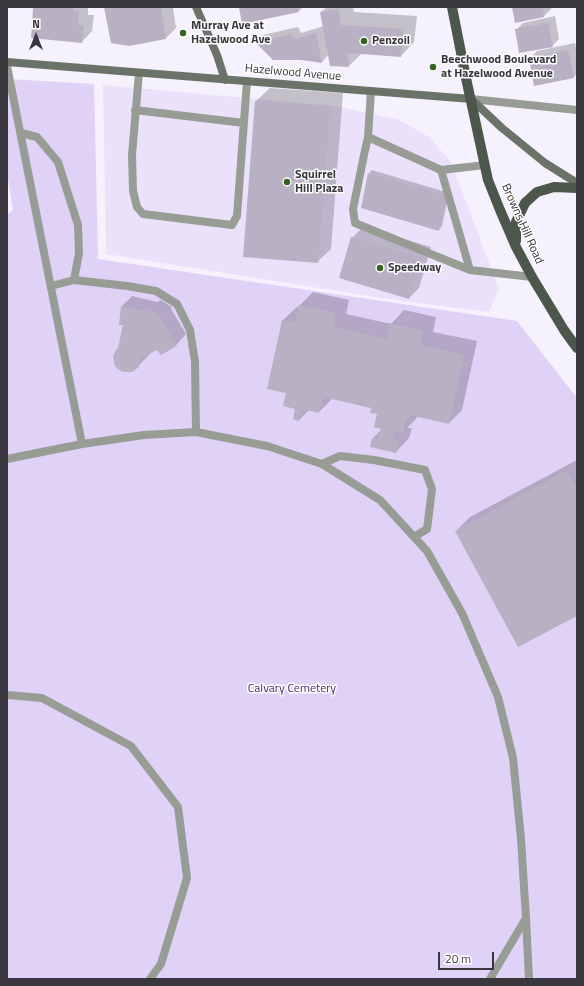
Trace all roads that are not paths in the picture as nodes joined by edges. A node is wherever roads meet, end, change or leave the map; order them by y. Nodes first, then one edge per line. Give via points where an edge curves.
1 (196, 7) edge
2 (452, 7) edge
3 (7, 62) edge
4 (7, 66) edge
5 (138, 73) junction
6 (225, 80) junction
7 (247, 81) junction
8 (370, 91) junction
9 (471, 99) junction
10 (135, 110) junction
11 (577, 110) edge
12 (244, 123) junction
13 (21, 133) junction
14 (368, 138) junction
15 (485, 165) junction
16 (441, 170) junction
17 (577, 183) edge
18 (577, 188) edge
19 (516, 247) junction
20 (470, 270) junction
21 (532, 277) junction
22 (74, 280) junction
23 (51, 286) junction
24 (577, 348) edge
25 (196, 432) junction
26 (82, 444) junction
27 (7, 459) edge
28 (322, 464) junction
29 (414, 537) junction
30 (7, 695) edge
31 (526, 918) junction
32 (150, 979) edge
33 (490, 979) edge
34 (529, 979) edge

1 - 6 main road
2 - 9 main road, Browns Hill Road
3 - 5 main road, Hazelwood Avenue
4 - 13 street
5 - 6 main road, Hazelwood Avenue
5 - 10 street
6 - 7 main road, Hazelwood Avenue
7 - 8 main road, Hazelwood Avenue
7 - 12 street
8 - 9 main road, Hazelwood Avenue
8 - 14 street
9 - 11 street, Hazelwood Avenue
9 - 15 main road, Browns Hill Road
9 - 17 main road via 541,160
10 - 12 street
10 - 12 street via 132,191 137,207 143,214 232,225 237,216
13 - 22 street via 37,138 58,162 78,225 79,253
13 - 23 street
14 - 16 street
14 - 20 street via 353,209 355,223
15 - 16 street
15 - 19 main road, Browns Hill Road via 488,180
16 - 20 street
18 - 19 main road via 554,187 537,192 525,203 516,222
19 - 21 main road, Browns Hill Road
20 - 21 street
21 - 24 main road, Browns Hill Road
22 - 23 street
22 - 25 street via 156,291 176,304 190,330 195,362
23 - 26 street
25 - 26 street via 144,435
25 - 28 street via 267,446
26 - 27 street
28 - 29 street via 380,500
28 - 29 street via 340,456 425,470 432,489 426,529
29 - 31 street via 427,551 462,614 498,697 513,758 522,840
30 - 32 street via 42,698 131,746 178,807 187,878 161,964
31 - 33 street
31 - 34 street

